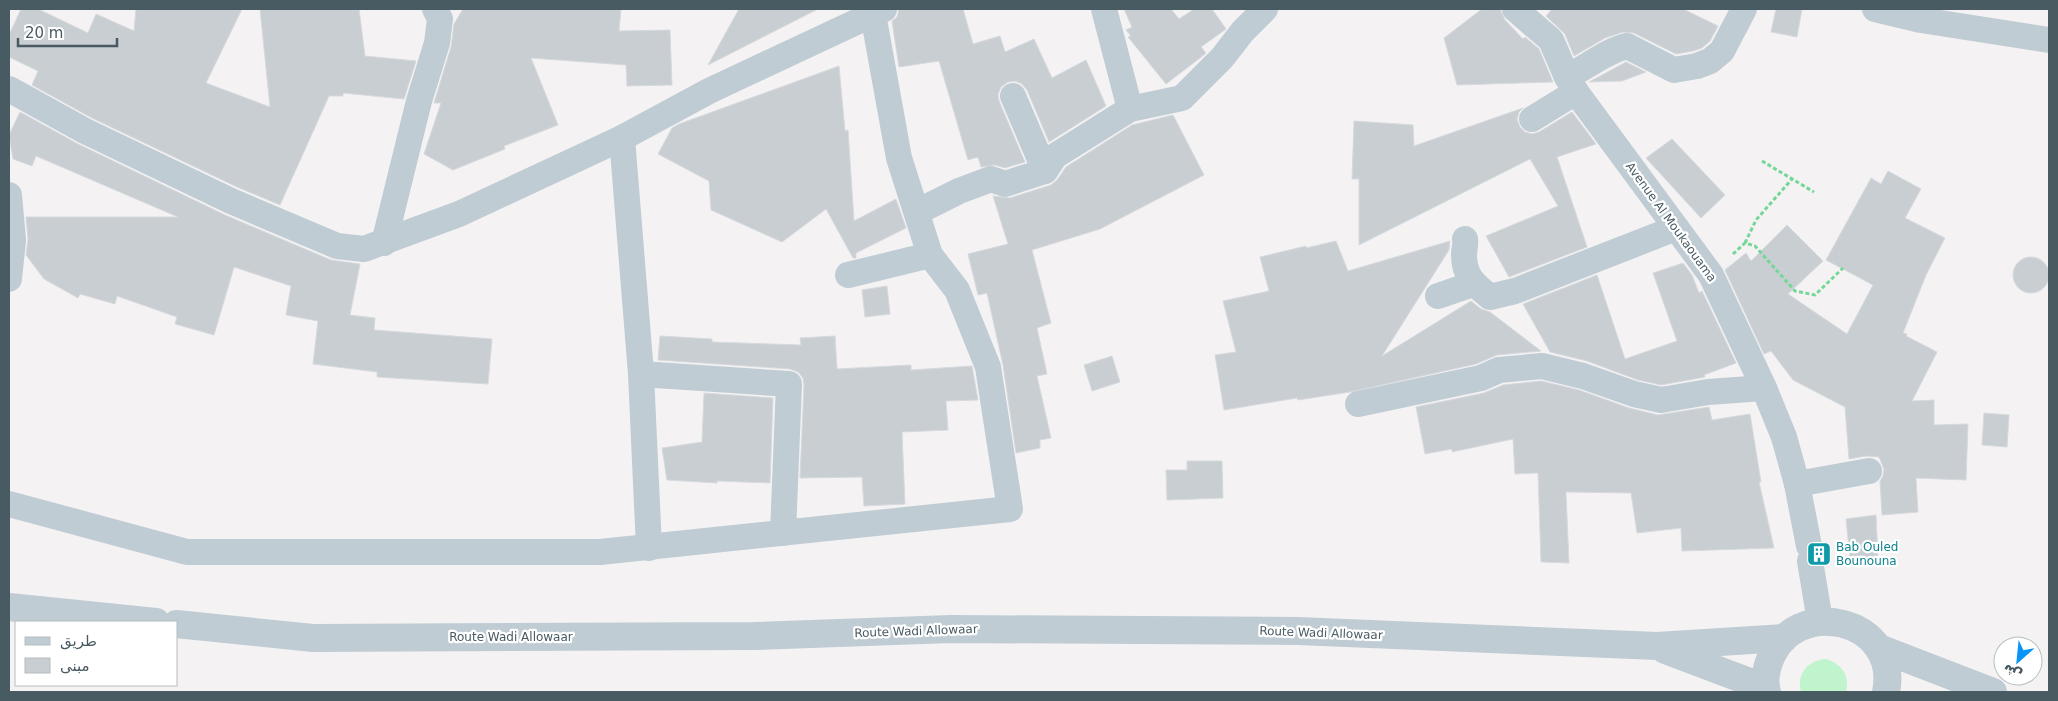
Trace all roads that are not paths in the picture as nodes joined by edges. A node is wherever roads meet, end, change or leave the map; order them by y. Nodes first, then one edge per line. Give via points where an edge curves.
1 (435, 9) edge
2 (1104, 9) edge
3 (1265, 9) edge
4 (1515, 9) edge
5 (1744, 9) edge
6 (1875, 9) edge
7 (878, 11) edge
8 (2049, 40) edge
9 (1571, 85) junction
10 (10, 94) edge
11 (1013, 96) dead end
12 (1130, 109) junction
13 (1532, 118) dead end
14 (622, 138) junction
15 (1045, 171) junction
16 (9, 195) edge
17 (917, 212) junction
18 (1676, 228) junction
19 (11, 239) edge
20 (1465, 239) dead end
21 (384, 243) junction
22 (930, 255) junction
23 (848, 275) dead end
24 (9, 279) edge
25 (1473, 284) junction
26 (1438, 296) dead end
27 (641, 374) junction
28 (1764, 388) junction
29 (1358, 404) dead end
30 (1869, 471) dead end
31 (1798, 484) junction
32 (9, 504) edge
33 (783, 533) junction
34 (649, 548) junction
35 (9, 607) edge
36 (146, 621) edge
37 (1820, 621) junction
38 (178, 624) edge
39 (1784, 638) junction
40 (1657, 646) junction
41 (1879, 648) junction
42 (1766, 690) edge
43 (1886, 692) edge
44 (1993, 692) edge

1 - 21 street via 440,19 437,44 418,101
2 - 12 street
3 - 12 street via 1182,98
4 - 9 street, Avenue Al Moukaouama via 1551,40
5 - 9 street via 1722,51 1710,61 1674,70 1627,46 1613,49 1588,66
6 - 8 street via 1920,20
7 - 14 street via 709,91
7 - 17 street via 899,158
9 - 13 street
9 - 18 street, Avenue Al Moukaouama
10 - 21 street via 231,201 337,246 364,250
11 - 15 street
12 - 15 street via 1055,156
14 - 21 street via 460,214
14 - 27 street
15 - 17 street via 1005,184 991,179
16 - 19 street
17 - 22 street
18 - 25 street via 1515,291 1490,297
18 - 28 street, Avenue Al Moukaouama via 1711,275
19 - 24 street
20 - 25 street via 1464,256
22 - 23 street
22 - 33 street via 957,290 988,367 1010,508
25 - 26 street
27 - 33 street via 789,384
27 - 34 street
28 - 29 street via 1708,392 1661,400 1542,366 1499,370 1481,378
28 - 31 street, Avenue Al Moukaouama
30 - 31 street
31 - 37 street, Avenue Al Moukaouama
32 - 34 street via 187,552 600,552
33 - 34 street
35 - 36 street
37 - 39 street via 1800,626
37 - 41 street via 1838,622 1855,628 1870,637
38 - 40 street, Route Wadi Allowaar via 313,638 754,636 951,629 1288,631
39 - 40 street, Route Wadi Allowaar
39 - 42 street via 1766,670
40 - 42 street, Route Wadi Allowaar
41 - 43 street via 1885,669
41 - 44 street

